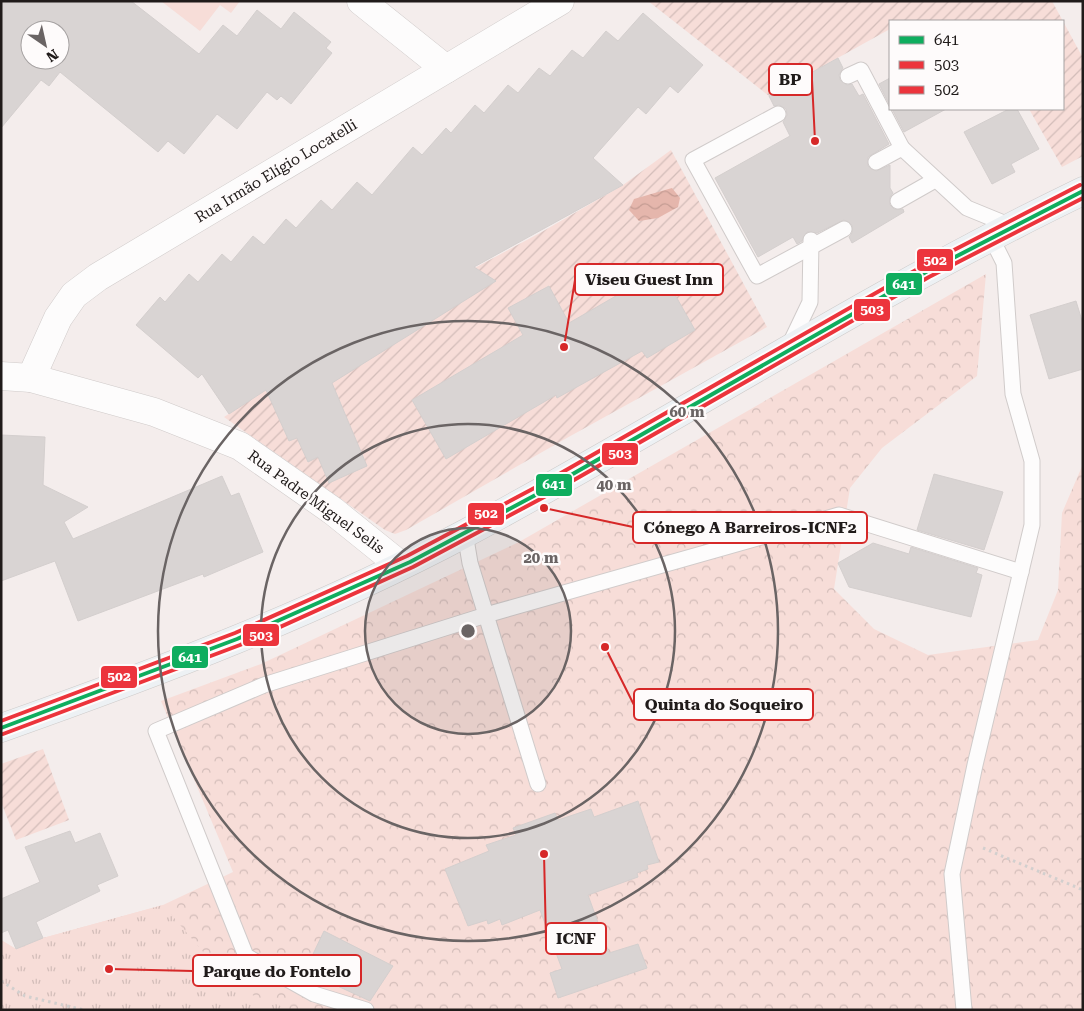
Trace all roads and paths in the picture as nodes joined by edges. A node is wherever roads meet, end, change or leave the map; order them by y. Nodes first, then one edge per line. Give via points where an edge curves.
1 (361, 1) edge
2 (560, 1) edge
3 (446, 69) junction
4 (848, 76) dead end
5 (778, 114) dead end
6 (902, 148) junction
7 (876, 162) dead end
8 (935, 180) junction
9 (1083, 191) edge
10 (898, 201) dead end
11 (844, 229) dead end
12 (1001, 232) junction
13 (811, 243) junction
14 (788, 350) junction
15 (1, 376) edge
16 (31, 378) junction
17 (465, 533) junction
18 (400, 565) junction
19 (1021, 572) junction
20 (486, 615) junction
21 (1, 728) edge
22 (538, 784) dead end
23 (960, 838) junction
24 (1083, 890) edge
25 (1, 981) edge
26 (84, 1010) edge
27 (366, 1010) edge
28 (964, 1010) edge

1 - 3 street
2 - 3 street, Rua Irmão Elígio Locatelli
3 - 16 street, Rua Irmão Elígio Locatelli via 74,294 58,318
4 - 6 lane via 861,70
5 - 13 lane via 693,160 757,276
6 - 7 lane
6 - 8 lane
8 - 10 lane
8 - 12 lane
9 - 12 main road
11 - 13 lane
12 - 14 main road
12 - 19 lane via 1014,394 1032,461 1032,525
13 - 14 lane via 810,302
14 - 17 main road
15 - 16 street, Rua Padre Miguel Selis
16 - 18 street, Rua Padre Miguel Selis via 154,412 240,446 333,511
17 - 18 main road
17 - 20 lane via 470,563
18 - 21 main road via 312,609 139,679
19 - 20 lane via 840,515
19 - 23 lane
20 - 22 lane
20 - 27 lane via 264,685 156,731 246,956 314,994
23 - 24 path
23 - 28 lane via 952,874
25 - 26 path via 25,996

